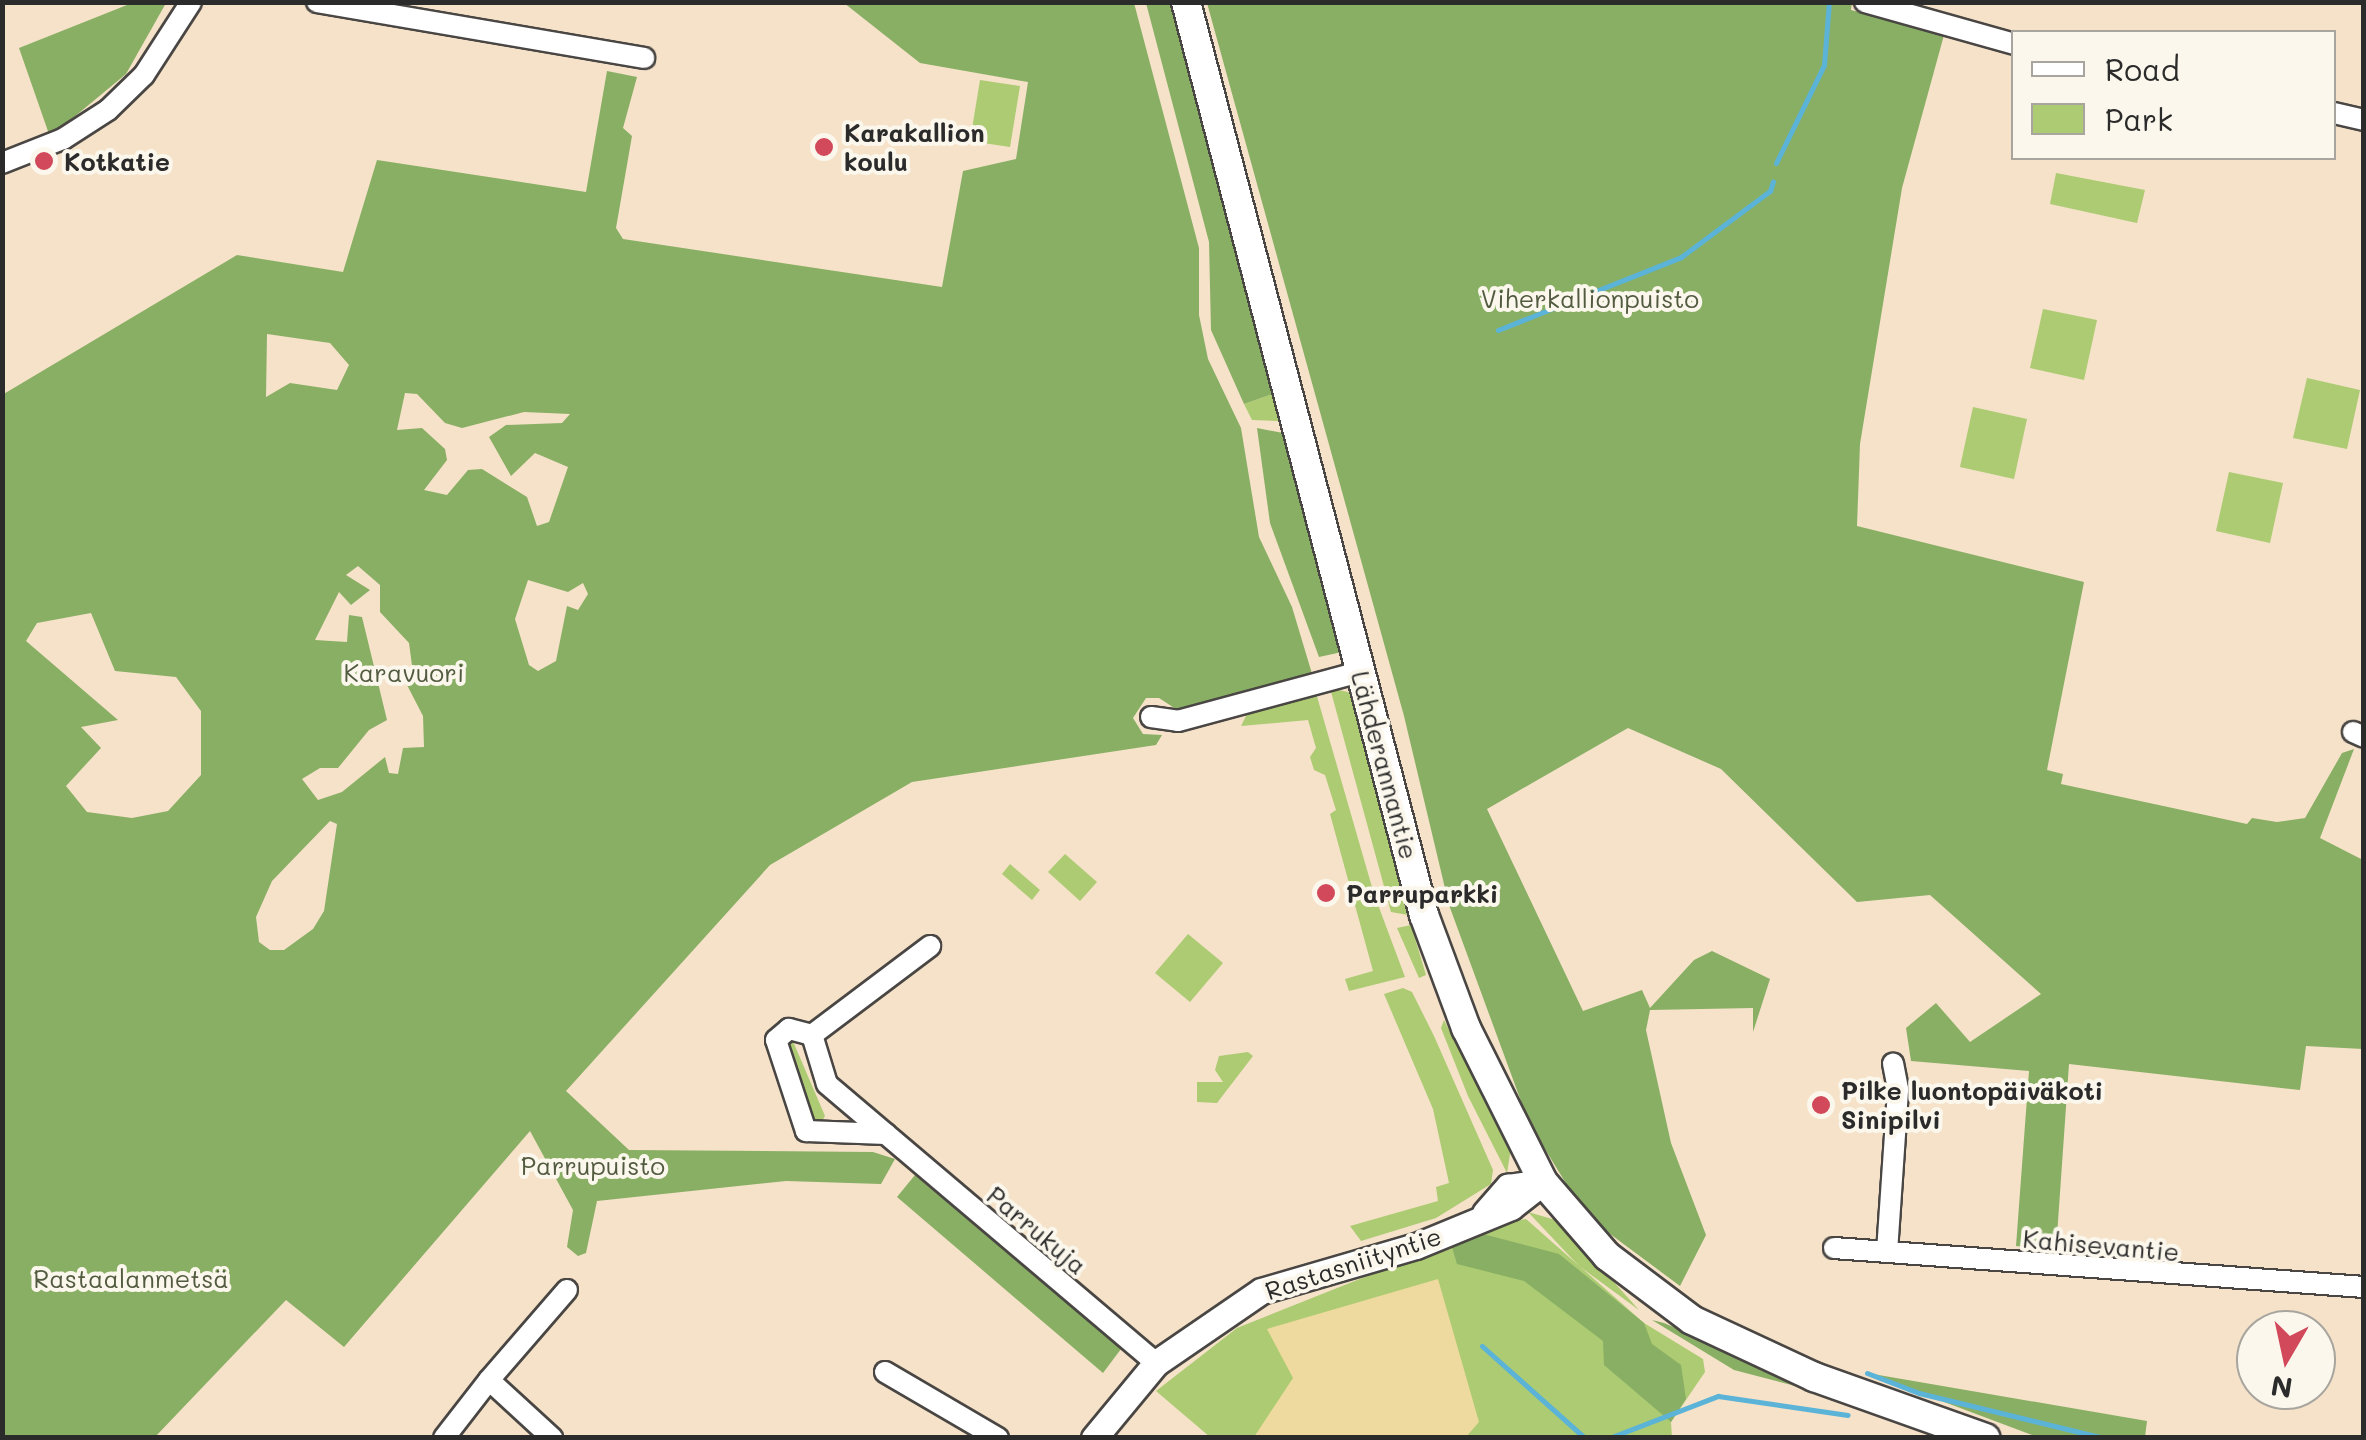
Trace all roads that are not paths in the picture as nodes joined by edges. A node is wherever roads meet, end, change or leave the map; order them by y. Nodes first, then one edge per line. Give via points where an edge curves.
1 (191, 2) edge
2 (317, 2) edge
3 (1186, 2) edge
4 (1865, 2) edge
5 (2011, 43) edge
6 (644, 58) dead end
7 (2336, 113) edge
8 (2364, 120) edge
9 (2, 163) edge
10 (1360, 672) junction
11 (1151, 717) dead end
12 (930, 946) dead end
13 (812, 1035) junction
14 (1893, 1063) dead end
15 (886, 1134) junction
16 (1543, 1182) junction
17 (1834, 1248) dead end
18 (1887, 1252) junction
19 (2364, 1287) edge
20 (567, 1290) dead end
21 (1156, 1364) junction
22 (885, 1372) dead end
23 (489, 1380) junction
24 (444, 1438) edge
25 (552, 1438) edge
26 (998, 1438) edge
27 (1094, 1438) edge
28 (1985, 1438) edge

1 - 9 street via 144,75 108,110
2 - 6 street
3 - 10 main road, Lähderannantie
4 - 5 street
7 - 8 street
10 - 11 street via 1178,721
10 - 16 main road, Lähderannantie via 1445,979
12 - 13 street
13 - 15 street, Parrukuja via 827,1084
13 - 15 street via 789,1029 776,1040 806,1132
14 - 18 street via 1898,1089
15 - 21 street, Parrukuja
16 - 21 street, Rastasniityntie via 1508,1187 1485,1212 1416,1246 1261,1292
16 - 28 main road, Lähderannantie via 1607,1256 1692,1320 1814,1377
17 - 18 street, Kahisevantie
18 - 19 street, Kahisevantie
20 - 23 street
21 - 27 street, Rastasniityntie
22 - 26 street
23 - 24 street
23 - 25 street

